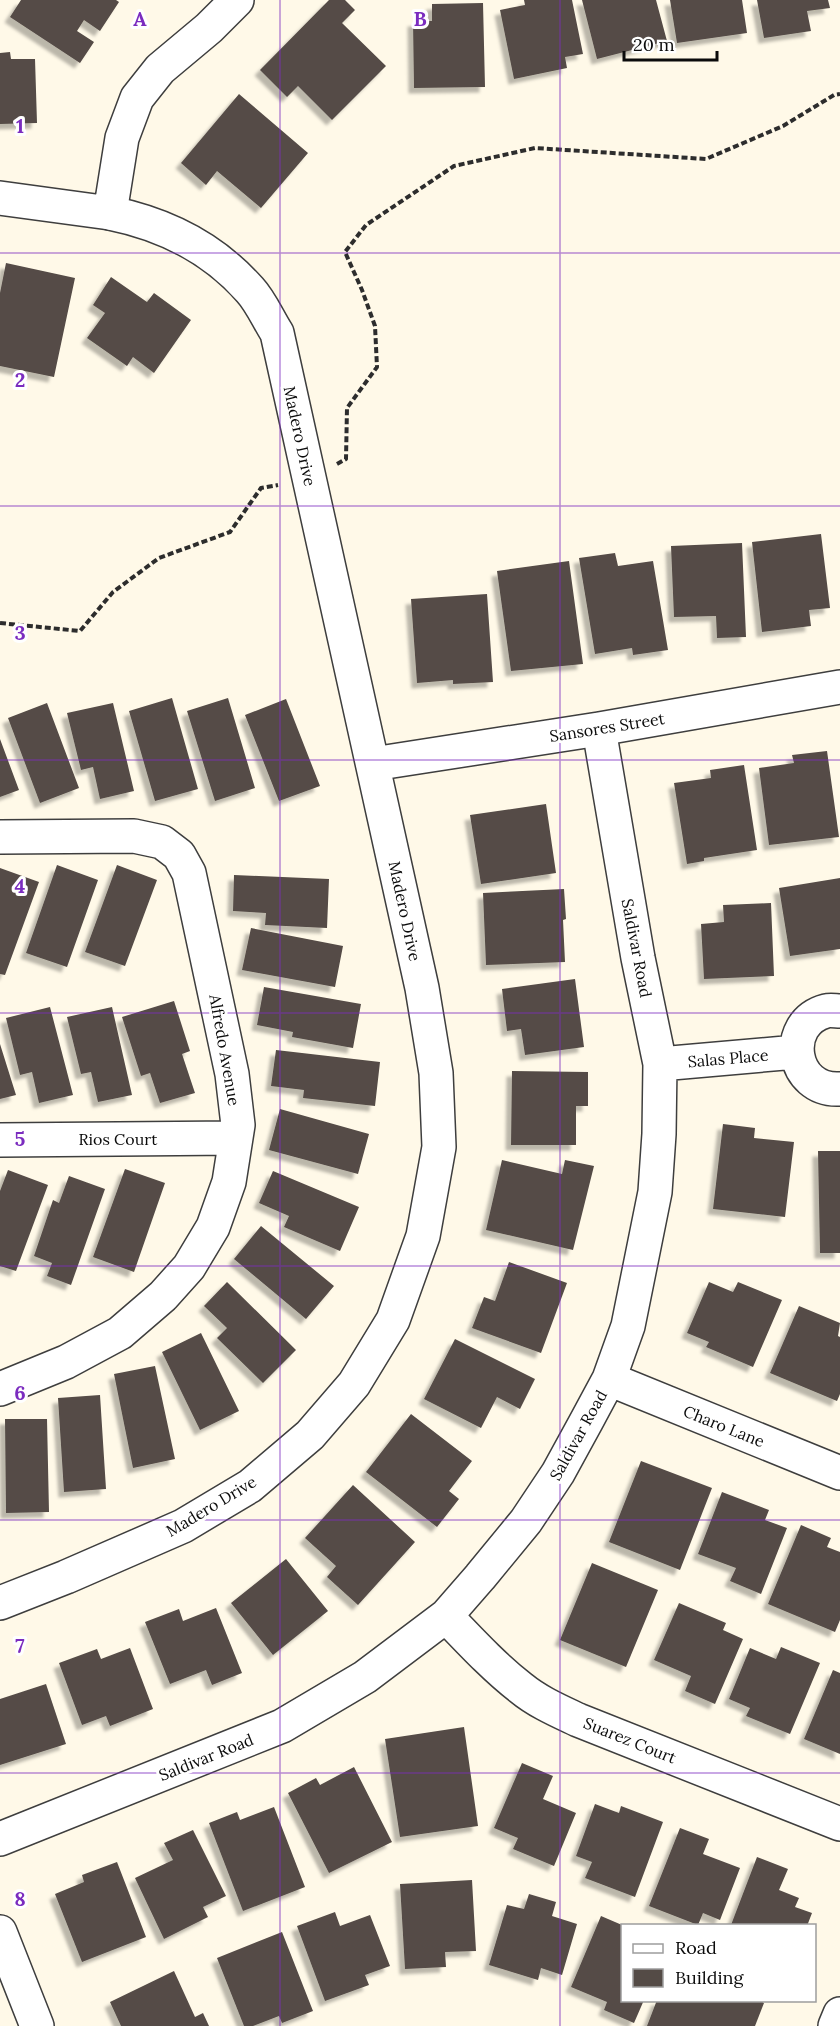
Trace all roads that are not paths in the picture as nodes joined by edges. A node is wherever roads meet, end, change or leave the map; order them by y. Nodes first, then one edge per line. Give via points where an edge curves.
1 (237, 0) edge
2 (0, 198) edge
3 (110, 213) junction
4 (840, 687) edge
5 (599, 729) junction
6 (373, 764) junction
7 (0, 837) edge
8 (840, 1011) edge
9 (796, 1052) junction
10 (660, 1064) junction
11 (840, 1089) edge
12 (236, 1138) junction
13 (0, 1140) edge
14 (609, 1379) junction
15 (0, 1389) edge
16 (840, 1473) edge
17 (0, 1603) edge
18 (446, 1616) junction
19 (840, 1824) edge
20 (0, 1839) edge
21 (0, 1932) edge
22 (840, 2014) edge
23 (37, 2026) edge
24 (835, 2026) edge

1 - 3 street via 166,63 138,98 123,132
2 - 3 street, Madero Drive
3 - 6 street, Madero Drive via 170,230 208,251 250,291 277,333
4 - 5 street, Sansores Street
5 - 6 street, Sansores Street
5 - 10 street, Saldivar Road
6 - 17 street, Madero Drive via 422,988 436,1073 439,1147 423,1236 393,1320 354,1384 310,1435 250,1486 183,1526
7 - 12 street, Alfredo Avenue via 134,836 162,842 179,855 189,873 232,1074
8 - 9 street via 825,1011 810,1020 799,1035
9 - 10 street, Salas Place
9 - 11 street via 801,1069 813,1082
10 - 14 street, Saldivar Road via 655,1192 628,1326
12 - 13 street, Rios Court
12 - 15 street, Alfredo Avenue via 229,1182 213,1227 189,1267 163,1296 120,1333 66,1362
14 - 16 street, Charo Lane
14 - 18 street, Saldivar Road via 558,1473 526,1521
18 - 19 street, Suarez Court via 522,1690 547,1704 578,1720
18 - 20 street, Saldivar Road via 365,1677 282,1726
21 - 23 street
22 - 24 street

